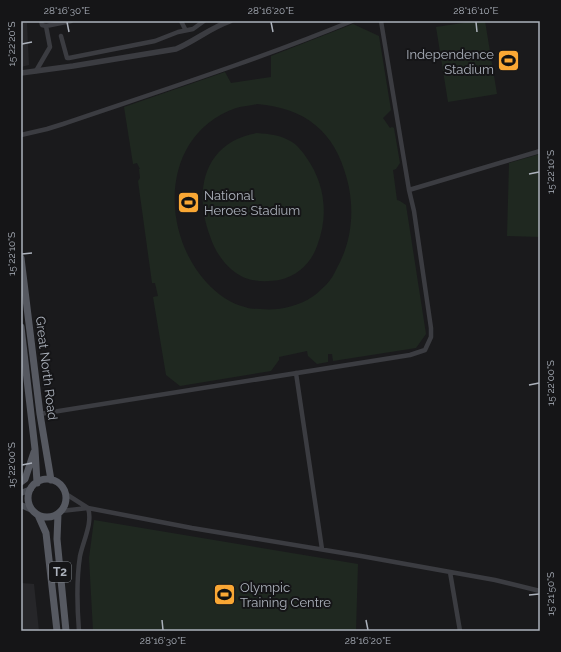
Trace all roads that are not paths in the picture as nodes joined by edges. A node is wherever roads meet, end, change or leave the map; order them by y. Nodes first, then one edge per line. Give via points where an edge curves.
1 (41, 21) edge
2 (71, 21) edge
3 (204, 21) edge
4 (230, 21) edge
5 (352, 21) edge
6 (381, 21) edge
7 (183, 22) edge
8 (46, 26) junction
9 (185, 29) junction
10 (60, 36) dead end
11 (36, 71) junction
12 (21, 74) edge
13 (21, 134) edge
14 (540, 151) edge
15 (409, 190) junction
16 (21, 258) edge
17 (21, 327) edge
18 (296, 373) junction
19 (40, 414) junction
20 (36, 449) junction
21 (51, 480) junction
22 (21, 482) edge
23 (37, 482) junction
24 (31, 489) junction
25 (21, 492) edge
26 (66, 494) junction
27 (21, 505) edge
28 (88, 508) junction
29 (60, 512) junction
30 (35, 513) junction
31 (322, 549) junction
32 (450, 572) junction
33 (540, 591) edge
34 (57, 631) edge
35 (66, 631) edge
36 (79, 631) edge
37 (460, 631) edge

1 - 8 street via 42,25
2 - 8 street
3 - 9 street via 193,29
4 - 11 street via 176,49
5 - 13 street via 305,41 225,69 63,124
6 - 15 street
7 - 9 street
8 - 11 street via 50,47
9 - 10 street via 155,41 69,58
11 - 12 street
14 - 15 street
15 - 18 street via 431,328 429,344 425,350 410,355
16 - 19 main road, Great North Road
17 - 20 main road, Great North Road
18 - 19 street
18 - 31 street
19 - 21 main road, Great North Road
20 - 22 main road
20 - 23 main road, Great North Road
21 - 23 main road
21 - 26 main road via 61,485
23 - 24 main road
24 - 25 main road
24 - 30 main road, T2 via 29,504
26 - 28 street
26 - 29 main road, T2 via 66,502
27 - 30 main road
28 - 29 street
28 - 31 street
28 - 36 street via 90,515 80,557 76,591
29 - 30 main road via 48,517
29 - 35 main road, T2 via 57,539
30 - 34 main road, T2 via 46,533
31 - 32 street
32 - 33 street
32 - 37 street

